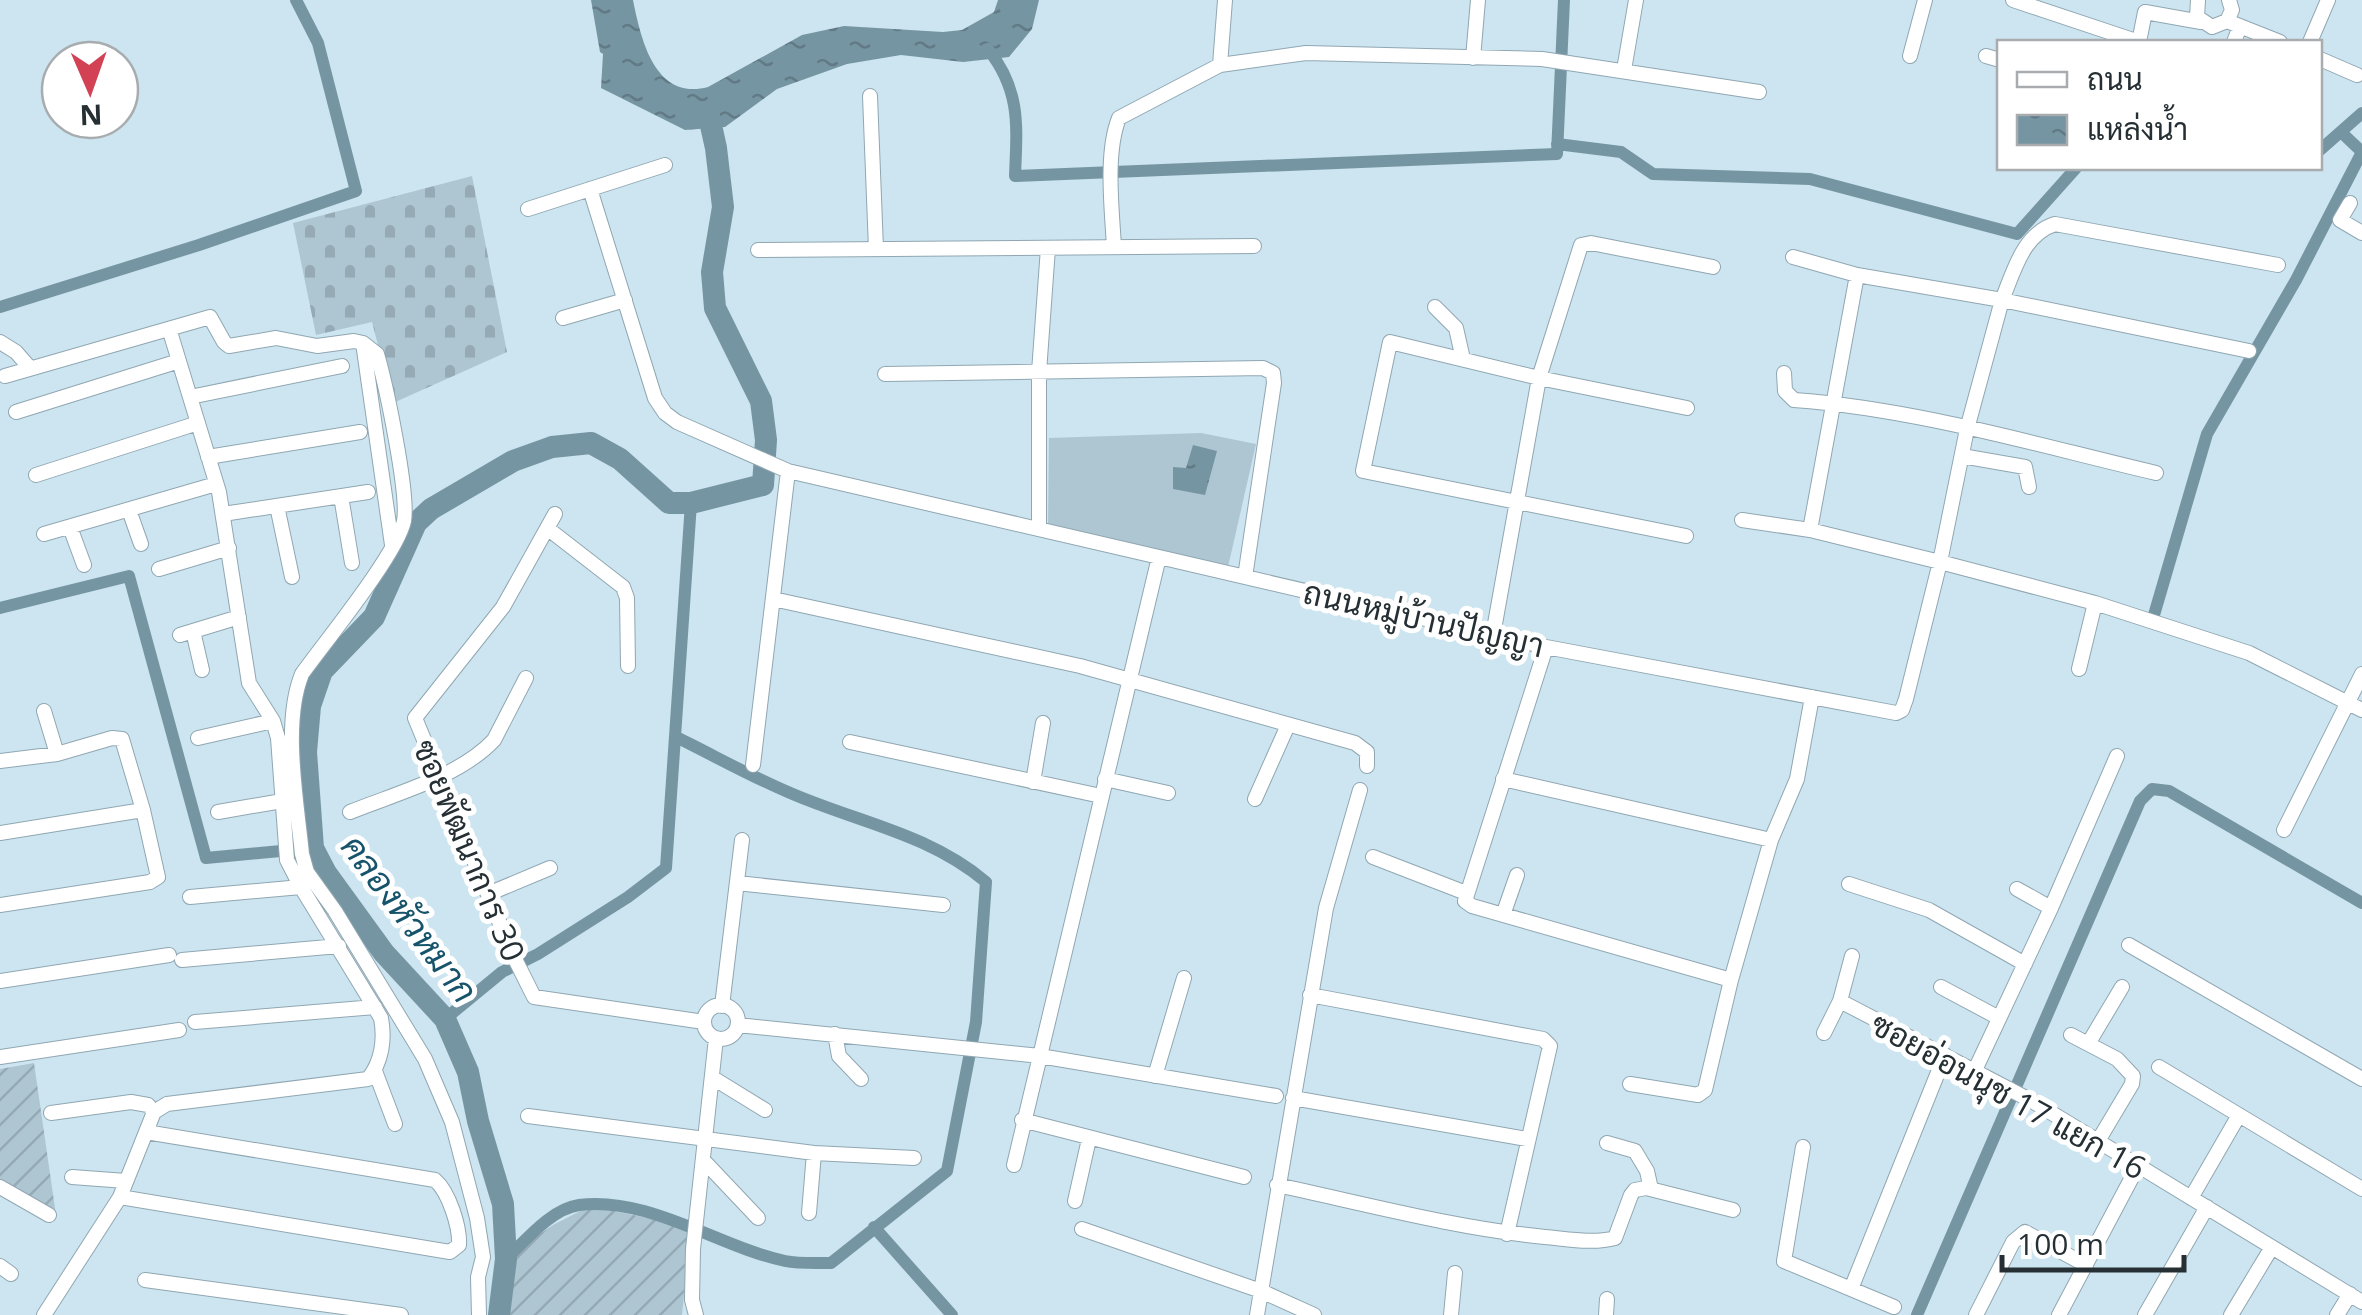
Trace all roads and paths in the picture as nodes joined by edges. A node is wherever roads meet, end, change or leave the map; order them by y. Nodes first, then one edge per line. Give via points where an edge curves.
1 (1225, 0) edge
2 (1478, 0) edge
3 (1636, 0) edge
4 (1925, 0) edge
5 (2013, 0) edge
6 (2198, 0) edge
7 (2229, 0) edge
8 (2328, 0) edge
9 (2146, 6) edge
10 (2201, 22) junction
11 (2234, 23) junction
12 (2133, 40) edge
13 (2139, 40) edge
14 (2234, 40) edge
15 (2275, 40) edge
16 (2311, 40) edge
17 (1910, 56) dead end
18 (1473, 58) junction
19 (2322, 60) edge
20 (1220, 65) junction
21 (1624, 70) junction
22 (2357, 74) dead end
23 (1759, 92) dead end
24 (870, 96) dead end
25 (665, 165) dead end
26 (590, 189) junction
27 (2350, 204) dead end
28 (528, 209) dead end
29 (2362, 233) edge
30 (1254, 246) dead end
31 (1114, 247) junction
32 (1048, 248) junction
33 (758, 250) dead end
34 (876, 250) junction
35 (1793, 256) dead end
36 (2278, 266) dead end
37 (1712, 267) dead end
38 (1858, 274) junction
39 (625, 300) junction
40 (2002, 300) junction
41 (1436, 306) dead end
42 (562, 318) dead end
43 (171, 335) dead end
44 (0, 342) edge
45 (2249, 352) dead end
46 (1463, 358) junction
47 (179, 362) junction
48 (342, 366) dead end
49 (30, 368) junction
50 (1038, 372) junction
51 (1784, 372) dead end
52 (884, 374) dead end
53 (5, 376) dead end
54 (1539, 378) junction
55 (190, 397) junction
56 (1833, 403) junction
57 (1687, 408) dead end
58 (16, 412) dead end
59 (198, 423) junction
60 (1967, 429) junction
61 (360, 432) dead end
62 (1962, 456) junction
63 (208, 457) junction
64 (788, 471) junction
65 (2156, 473) dead end
66 (36, 474) dead end
67 (216, 484) junction
68 (2029, 487) dead end
69 (368, 492) dead end
70 (341, 496) junction
71 (1517, 501) junction
72 (277, 506) junction
73 (129, 510) junction
74 (223, 514) junction
75 (555, 514) dead end
76 (1742, 520) dead end
77 (70, 526) junction
78 (547, 528) junction
79 (1039, 529) junction
80 (1810, 530) junction
81 (44, 534) dead end
82 (1686, 536) dead end
83 (141, 544) dead end
84 (228, 548) junction
85 (1159, 557) junction
86 (1940, 562) junction
87 (352, 563) dead end
88 (84, 565) dead end
89 (160, 569) dead end
90 (292, 577) dead end
91 (1244, 577) junction
92 (772, 600) junction
93 (2095, 602) junction
94 (239, 617) junction
95 (1493, 635) junction
96 (1546, 647) junction
97 (628, 666) dead end
98 (2079, 669) dead end
99 (202, 670) dead end
100 (2362, 674) edge
101 (526, 678) dead end
102 (1127, 680) junction
103 (1812, 697) junction
104 (2347, 702) junction
105 (2362, 710) edge
106 (44, 712) dead end
107 (273, 721) junction
108 (1043, 723) dead end
109 (1288, 725) junction
110 (198, 738) dead end
111 (850, 742) dead end
112 (57, 754) junction
113 (2116, 756) dead end
114 (0, 761) edge
115 (753, 765) dead end
116 (1367, 766) dead end
117 (438, 776) junction
118 (1105, 779) junction
119 (1503, 779) junction
120 (1033, 782) junction
121 (1360, 790) dead end
122 (1168, 793) dead end
123 (1101, 796) junction
124 (1255, 798) dead end
125 (282, 800) junction
126 (144, 810) junction
127 (218, 812) dead end
128 (350, 812) dead end
129 (2284, 830) dead end
130 (0, 833) edge
131 (742, 840) dead end
132 (1771, 840) junction
133 (1373, 857) dead end
134 (550, 868) dead end
135 (1517, 876) dead end
136 (737, 883) junction
137 (1848, 884) dead end
138 (301, 888) junction
139 (2017, 889) dead end
140 (1466, 892) junction
141 (488, 894) junction
142 (190, 898) dead end
143 (0, 905) edge
144 (942, 905) dead end
145 (2051, 908) junction
146 (1504, 915) junction
147 (2129, 945) dead end
148 (339, 946) junction
149 (1852, 956) dead end
150 (2025, 964) junction
151 (1184, 978) dead end
152 (1731, 980) junction
153 (0, 981) edge
154 (1941, 987) dead end
155 (2122, 987) dead end
156 (1310, 995) junction
157 (1840, 1001) junction
158 (722, 1006) junction
159 (375, 1007) junction
160 (1999, 1018) junction
161 (196, 1022) dead end
162 (704, 1022) junction
163 (738, 1025) junction
164 (179, 1030) dead end
165 (1824, 1033) dead end
166 (836, 1034) junction
167 (2071, 1035) dead end
168 (716, 1038) junction
169 (2088, 1044) junction
170 (1945, 1055) junction
171 (1040, 1056) junction
172 (0, 1057) edge
173 (2159, 1067) dead end
174 (375, 1070) junction
175 (1975, 1070) junction
176 (1155, 1076) junction
177 (713, 1078) junction
178 (860, 1079) dead end
179 (2362, 1079) edge
180 (1630, 1084) dead end
181 (1276, 1096) dead end
182 (1293, 1098) junction
183 (765, 1110) dead end
184 (154, 1112) junction
185 (51, 1113) dead end
186 (2239, 1114) junction
187 (528, 1116) dead end
188 (1022, 1120) junction
189 (395, 1124) dead end
190 (146, 1132) junction
191 (1527, 1138) junction
192 (706, 1139) junction
193 (1089, 1140) junction
194 (2098, 1141) junction
195 (1607, 1143) dead end
196 (1803, 1147) dead end
197 (814, 1154) junction
198 (914, 1158) dead end
199 (704, 1161) junction
200 (1014, 1165) dead end
201 (2138, 1166) junction
202 (72, 1176) dead end
203 (1244, 1177) dead end
204 (126, 1181) junction
205 (1278, 1185) junction
206 (0, 1187) edge
207 (1651, 1189) junction
208 (2362, 1189) edge
209 (120, 1197) junction
210 (2191, 1198) junction
211 (1075, 1201) dead end
212 (2207, 1207) junction
213 (1733, 1210) dead end
214 (809, 1213) dead end
215 (49, 1216) dead end
216 (758, 1218) dead end
217 (1082, 1229) dead end
218 (1507, 1234) junction
219 (2272, 1247) junction
220 (2086, 1265) junction
221 (1455, 1273) dead end
222 (145, 1280) dead end
223 (1851, 1289) junction
224 (1261, 1290) junction
225 (277, 1298) junction
226 (2356, 1298) edge
227 (1894, 1307) dead end
228 (346, 1312) edge
229 (44, 1315) edge
230 (275, 1315) edge
231 (400, 1315) edge
232 (479, 1315) edge
233 (696, 1315) edge
234 (1257, 1315) edge
235 (1314, 1315) edge
236 (1452, 1315) edge
237 (1976, 1315) edge
238 (2060, 1315) edge
239 (2145, 1315) edge
240 (2231, 1315) edge
241 (2338, 1315) edge

1 - 20 street
2 - 18 street
3 - 21 street
4 - 17 street
5 - 12 street
6 - 10 street
7 - 11 street
8 - 16 street
9 - 10 street
9 - 13 street
10 - 11 street
11 - 14 street
11 - 15 street
18 - 20 street via 1306,53
18 - 21 street
19 - 22 street
20 - 31 street via 1116,124
21 - 23 street
24 - 34 street
25 - 26 street
26 - 28 street
26 - 39 street, ถนนหมู่บ้านปัญญา
27 - 29 street via 2340,220
30 - 31 street
31 - 32 street
32 - 34 street
32 - 50 street
33 - 34 street
35 - 38 street
36 - 40 street via 2055,224 2029,242
37 - 54 street via 1582,245
38 - 40 street
38 - 56 street
39 - 42 street
39 - 64 street, ถนนหมู่บ้านปัญญา via 665,413
40 - 45 street
40 - 60 street
41 - 46 street via 1456,328
43 - 47 street
44 - 49 street
46 - 54 street
46 - 71 street via 1390,342 1364,470
47 - 55 street
47 - 58 street
48 - 55 street
49 - 53 street
49 - 232 street via 210,317 229,346 276,338 317,346 363,343 392,546 297,686 293,730 302,854 306,872 424,1059 452,1122 483,1257
50 - 52 street
50 - 79 street
50 - 91 street via 1263,368 1272,374
51 - 56 street via 1788,398
54 - 57 street
54 - 71 street
55 - 59 street
56 - 60 street
56 - 80 street
59 - 63 street
59 - 66 street
60 - 62 street
60 - 65 street
61 - 63 street
62 - 68 street via 2025,468
62 - 86 street
63 - 67 street
64 - 79 street, ถนนหมู่บ้านปัญญา
64 - 92 street
67 - 73 street
67 - 74 street
69 - 70 street
70 - 72 street
70 - 87 street
71 - 82 street
71 - 95 street
72 - 74 street
72 - 90 street
73 - 77 street
73 - 83 street
74 - 84 street
75 - 78 street, ซอยพัฒนาการ 30
76 - 80 street
77 - 81 street
77 - 88 street
78 - 97 street via 623,586
78 - 117 street, ซอยพัฒนาการ 30 via 502,607 415,718
79 - 85 street, ถนนหมู่บ้านปัญญา
80 - 86 street
84 - 89 street
84 - 94 street
85 - 91 street, ถนนหมู่บ้านปัญญา
85 - 102 street
86 - 93 street
86 - 103 street, ถนนหมู่บ้านปัญญา via 1902,710
91 - 95 street, ถนนหมู่บ้านปัญญา
92 - 102 street
92 - 115 street
93 - 98 street
93 - 104 street via 2248,654
94 - 99 street via 187,632
94 - 107 street via 249,682
95 - 96 street, ถนนหมู่บ้านปัญญา
96 - 103 street, ถนนหมู่บ้านปัญญา
96 - 119 street
100 - 104 street
101 - 117 street via 494,740
102 - 109 street
102 - 118 street
103 - 132 street via 1797,779
104 - 105 street
104 - 129 street
106 - 112 street
107 - 110 street
107 - 125 street
108 - 120 street
109 - 116 street via 1355,743 1367,752
109 - 124 street
111 - 120 street
112 - 114 street
112 - 126 street via 122,739
113 - 145 street
117 - 128 street
117 - 141 street, ซอยพัฒนาการ 30
118 - 122 street
118 - 123 street
119 - 132 street
119 - 140 street
120 - 123 street
121 - 156 street via 1326,908
123 - 171 street
125 - 127 street
125 - 138 street via 288,860
126 - 130 street
126 - 143 street via 158,877
131 - 136 street
132 - 152 street
133 - 140 street
134 - 141 street
135 - 146 street
136 - 144 street
136 - 158 street
137 - 150 street via 1929,910
138 - 142 street
138 - 148 street
139 - 145 street
140 - 146 street via 1472,906
141 - 162 street, ซอยพัฒนาการ 30 via 529,992 542,1000
145 - 150 street
146 - 152 street
147 - 179 street
148 - 153 street
148 - 159 street
149 - 157 street
150 - 160 street
151 - 176 street
152 - 180 street via 1702,1094
154 - 160 street
155 - 169 street
156 - 182 street
156 - 191 street via 1543,1039 1550,1046
157 - 165 street, ซอยอ่อนนุช 17 แยก 16
157 - 170 street, ซอยอ่อนนุช 17 แยก 16
158 - 162 street via 712,1008
158 - 163 street via 736,1014
159 - 161 street
159 - 174 street via 384,1034
160 - 175 street
162 - 168 street
163 - 166 street
163 - 168 street via 727,1038
164 - 172 street
166 - 171 street
166 - 178 street via 839,1056
167 - 169 street
168 - 177 street
169 - 194 street via 2133,1076
170 - 175 street, ซอยอ่อนนุช 17 แยก 16
170 - 223 street
171 - 176 street
171 - 188 street
173 - 186 street
174 - 184 street via 368,1079 167,1104
174 - 189 street
175 - 194 street, ซอยอ่อนนุช 17 แยก 16
176 - 181 street
177 - 183 street
177 - 192 street
182 - 191 street
182 - 205 street
184 - 185 street via 131,1102
184 - 190 street
186 - 208 street
186 - 210 street
187 - 192 street
188 - 193 street
188 - 200 street
190 - 204 street
190 - 209 street via 435,1180 459,1245 450,1252
191 - 218 street
192 - 197 street
192 - 199 street
193 - 203 street
193 - 211 street
194 - 201 street, ซอยอ่อนนุช 17 แยก 16
195 - 207 street via 1635,1151
196 - 223 street via 1784,1261
197 - 198 street
197 - 214 street
199 - 216 street
199 - 233 street via 694,1248
201 - 210 street, ซอยอ่อนนุช 17 แยก 16
201 - 220 street
202 - 204 street
204 - 209 street
205 - 218 street
205 - 224 street
206 - 215 street
207 - 213 street
207 - 218 street via 1631,1195 1615,1238
209 - 229 street
210 - 212 street, ซอยอ่อนนุช 17 แยก 16
212 - 219 street, ซอยอ่อนนุช 17 แยก 16
212 - 239 street
217 - 224 street
219 - 226 street, ซอยอ่อนนุช 17 แยก 16
219 - 240 street
220 - 237 street via 2021,1234
220 - 238 street
221 - 236 street
222 - 225 street
223 - 227 street
224 - 234 street
224 - 235 street
225 - 228 street
225 - 230 street
226 - 241 street
228 - 231 street

